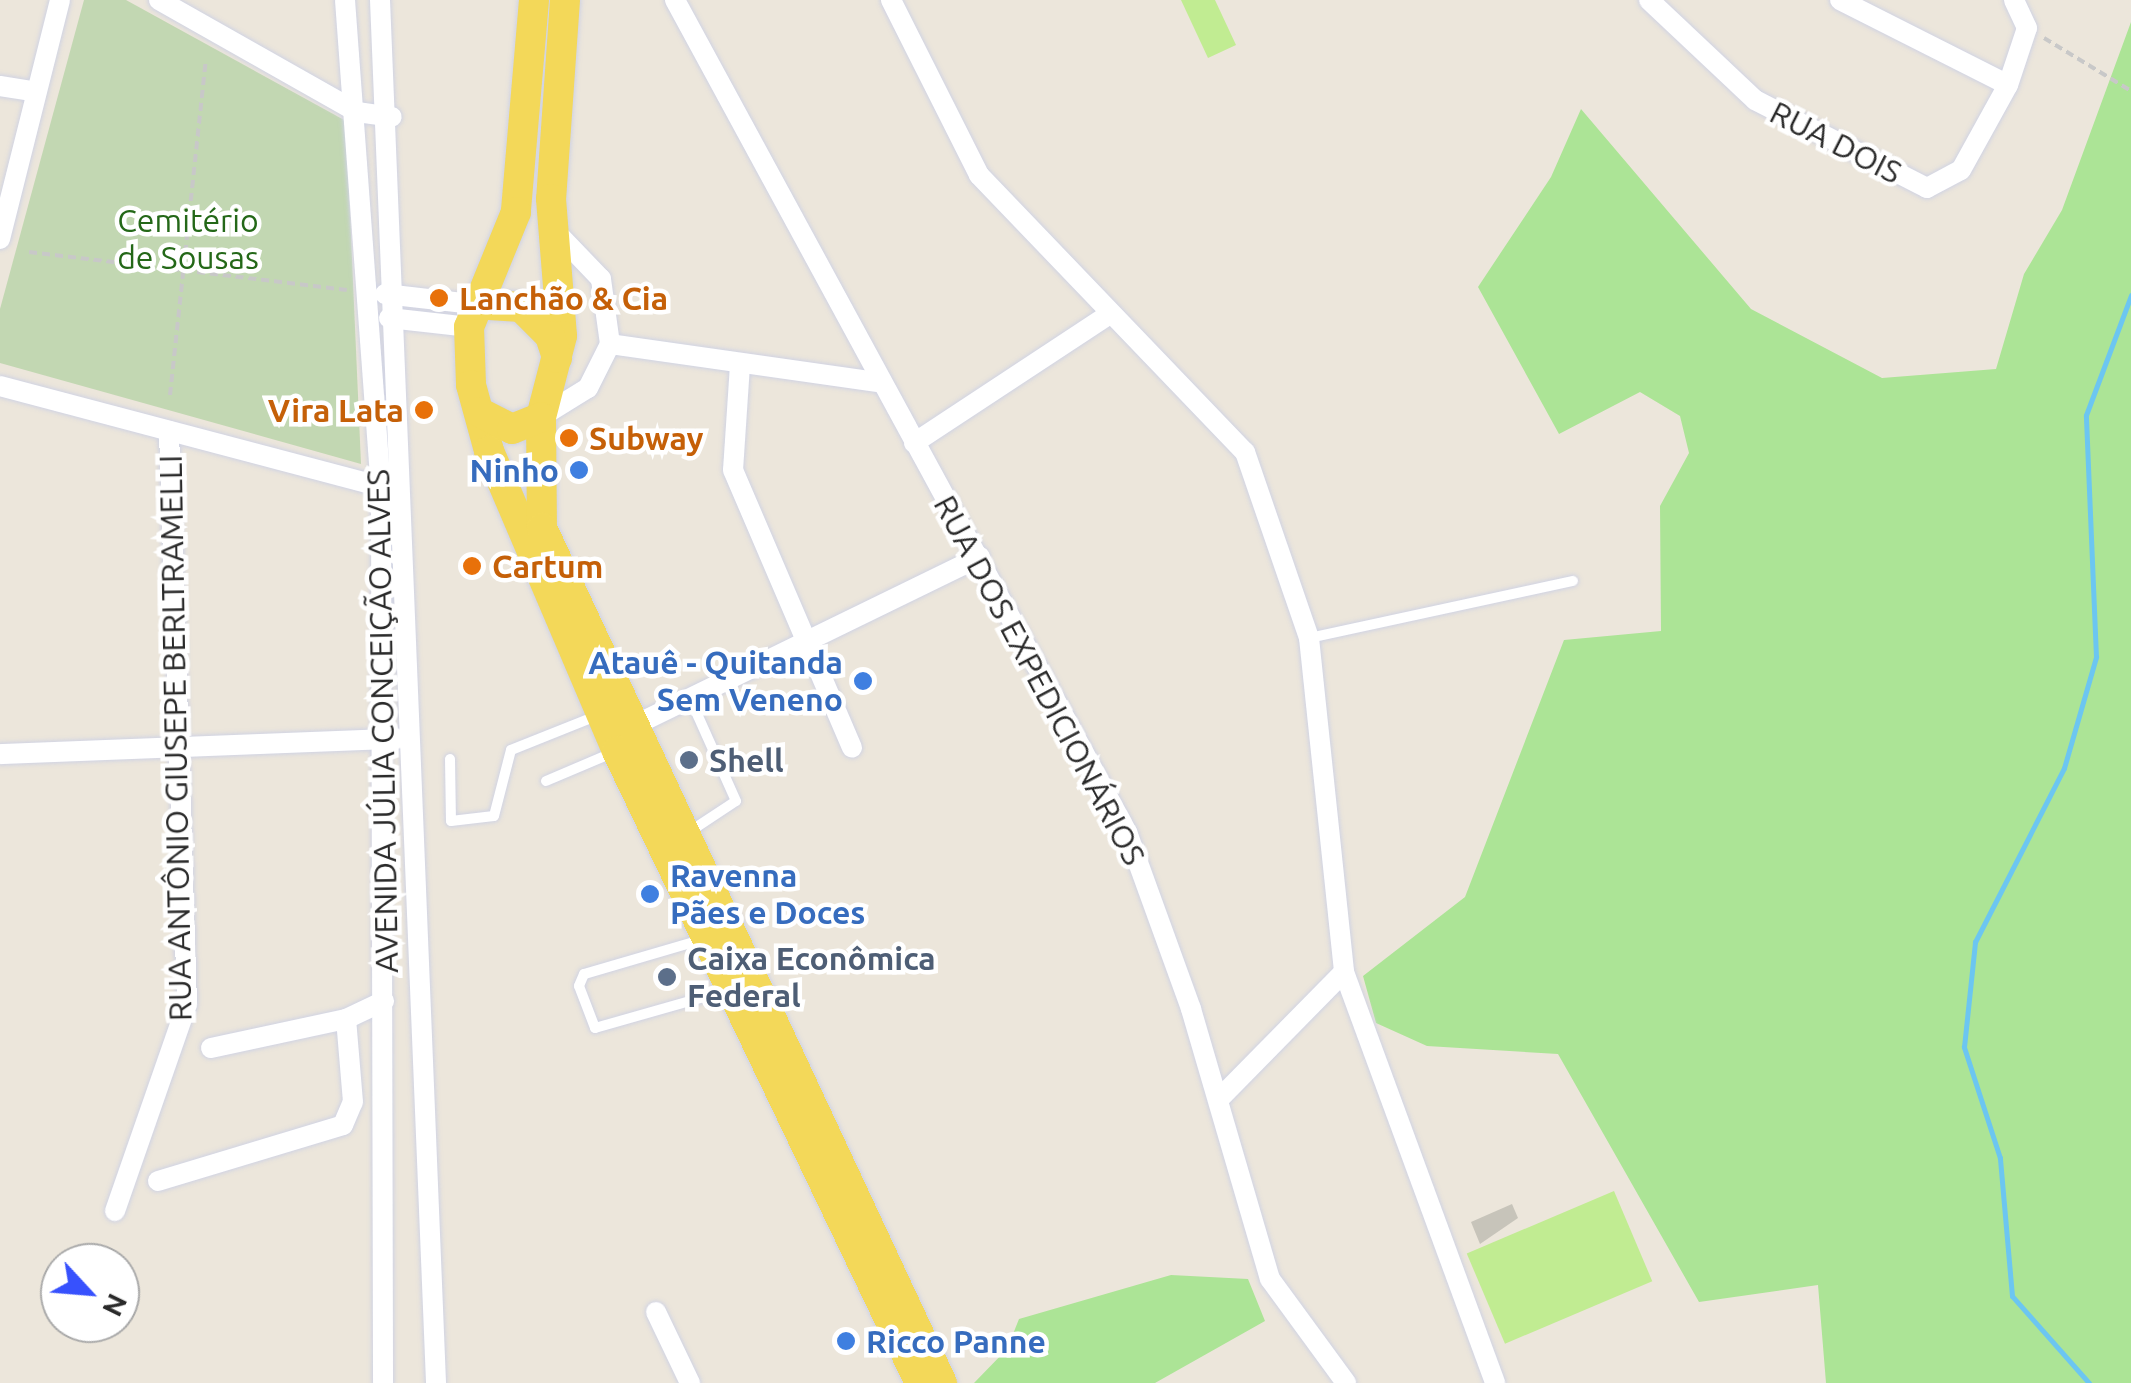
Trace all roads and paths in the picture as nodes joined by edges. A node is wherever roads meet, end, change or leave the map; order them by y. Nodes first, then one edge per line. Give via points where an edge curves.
1 (60, 0) edge
2 (160, 0) edge
3 (345, 0) edge
4 (380, 0) edge
5 (534, 0) edge
6 (565, 0) edge
7 (675, 0) edge
8 (891, 0) edge
9 (1649, 0) edge
10 (1840, 0) edge
11 (2014, 0) edge
12 (2026, 28) junction
13 (206, 60) dead end
14 (0, 86) edge
15 (2008, 86) junction
16 (2131, 91) edge
17 (36, 92) junction
18 (357, 112) junction
19 (392, 117) junction
20 (554, 229) junction
21 (0, 239) edge
22 (29, 252) dead end
23 (183, 274) junction
24 (372, 292) junction
25 (398, 295) junction
26 (372, 316) junction
27 (471, 316) junction
28 (1108, 316) junction
29 (398, 318) junction
30 (610, 344) junction
31 (558, 361) junction
32 (740, 365) junction
33 (878, 382) junction
34 (0, 386) edge
35 (170, 395) dead end
36 (479, 412) junction
37 (541, 416) junction
38 (170, 431) junction
39 (914, 443) junction
40 (381, 487) junction
41 (406, 492) junction
42 (980, 557) junction
43 (1573, 581) dead end
44 (1309, 638) junction
45 (803, 642) junction
46 (690, 698) junction
47 (602, 714) junction
48 (414, 738) junction
49 (625, 738) junction
50 (386, 740) junction
51 (182, 748) junction
52 (852, 748) dead end
53 (0, 754) edge
54 (450, 759) dead end
55 (546, 781) dead end
56 (684, 835) junction
57 (709, 938) junction
58 (1344, 972) junction
59 (732, 989) junction
60 (384, 1001) junction
61 (346, 1020) junction
62 (210, 1048) dead end
63 (1219, 1099) junction
64 (158, 1181) dead end
65 (115, 1211) dead end
66 (656, 1312) dead end
67 (383, 1383) edge
68 (436, 1383) edge
69 (690, 1383) edge
70 (920, 1383) edge
71 (942, 1383) edge
72 (1346, 1383) edge
73 (1495, 1383) edge

1 - 17 street
2 - 18 street
3 - 18 street, AVENIDA JÚLIA CONCEIÇÃO ALVES
4 - 19 street, AVENIDA JÚLIA CONCEIÇÃO ALVES
5 - 27 main road via 516,212
6 - 20 main road
7 - 33 street, RUA DOS EXPEDICIONÁRIOS
8 - 28 street via 979,176
9 - 15 street, RUA DOIS via 1755,100 1926,188 1962,170
10 - 15 street
11 - 12 street
12 - 15 street, RUA DOIS
12 - 16 path
13 - 23 path
14 - 17 street
17 - 21 street
18 - 19 street
18 - 24 street, AVENIDA JÚLIA CONCEIÇÃO ALVES
19 - 25 street, AVENIDA JÚLIA CONCEIÇÃO ALVES
20 - 30 street via 601,279
20 - 31 main road
22 - 23 path
23 - 24 path
23 - 35 path
24 - 25 street
24 - 26 street, AVENIDA JÚLIA CONCEIÇÃO ALVES
25 - 27 street
25 - 29 street, AVENIDA JÚLIA CONCEIÇÃO ALVES
26 - 29 street
26 - 40 street, AVENIDA JÚLIA CONCEIÇÃO ALVES
27 - 29 street
27 - 31 main road via 521,307 550,336
27 - 36 main road
28 - 39 street
28 - 44 street via 1245,452
29 - 41 street, AVENIDA JÚLIA CONCEIÇÃO ALVES
30 - 32 street
30 - 37 street via 588,388
31 - 37 main road
32 - 33 street
32 - 45 street via 733,470
33 - 39 street, RUA DOS EXPEDICIONÁRIOS
34 - 38 street
36 - 37 main road via 512,429
36 - 47 main road via 511,514
37 - 49 main road via 542,528
38 - 40 street
38 - 51 street, RUA ANTÔNIO GIUSEPE BERLTRAMELLI
39 - 42 street, RUA DOS EXPEDICIONÁRIOS
40 - 41 street
40 - 50 street, AVENIDA JÚLIA CONCEIÇÃO ALVES
41 - 48 street, AVENIDA JÚLIA CONCEIÇÃO ALVES
42 - 45 street
42 - 63 street, RUA DOS EXPEDICIONÁRIOS via 1127,832
43 - 44 lane
44 - 58 street
45 - 46 street
45 - 52 street
46 - 49 street
46 - 56 lane via 736,801
47 - 49 main road
47 - 54 lane via 511,750 494,816 451,821
48 - 50 street
48 - 68 street, AVENIDA JÚLIA CONCEIÇÃO ALVES
49 - 55 lane
49 - 56 main road
49 - 57 main road
50 - 51 street
50 - 60 street, AVENIDA JÚLIA CONCEIÇÃO ALVES
51 - 53 street
51 - 65 street, RUA ANTÔNIO GIUSEPE BERLTRAMELLI via 187,1004
56 - 71 main road
57 - 59 main road
57 - 59 lane via 584,974 579,986 595,1028
58 - 63 street
58 - 73 street
59 - 70 main road
60 - 61 street
60 - 67 street, AVENIDA JÚLIA CONCEIÇÃO ALVES
61 - 62 street
61 - 64 street via 353,1102 342,1125
63 - 72 street, RUA DOS EXPEDICIONÁRIOS via 1270,1279
66 - 69 street

